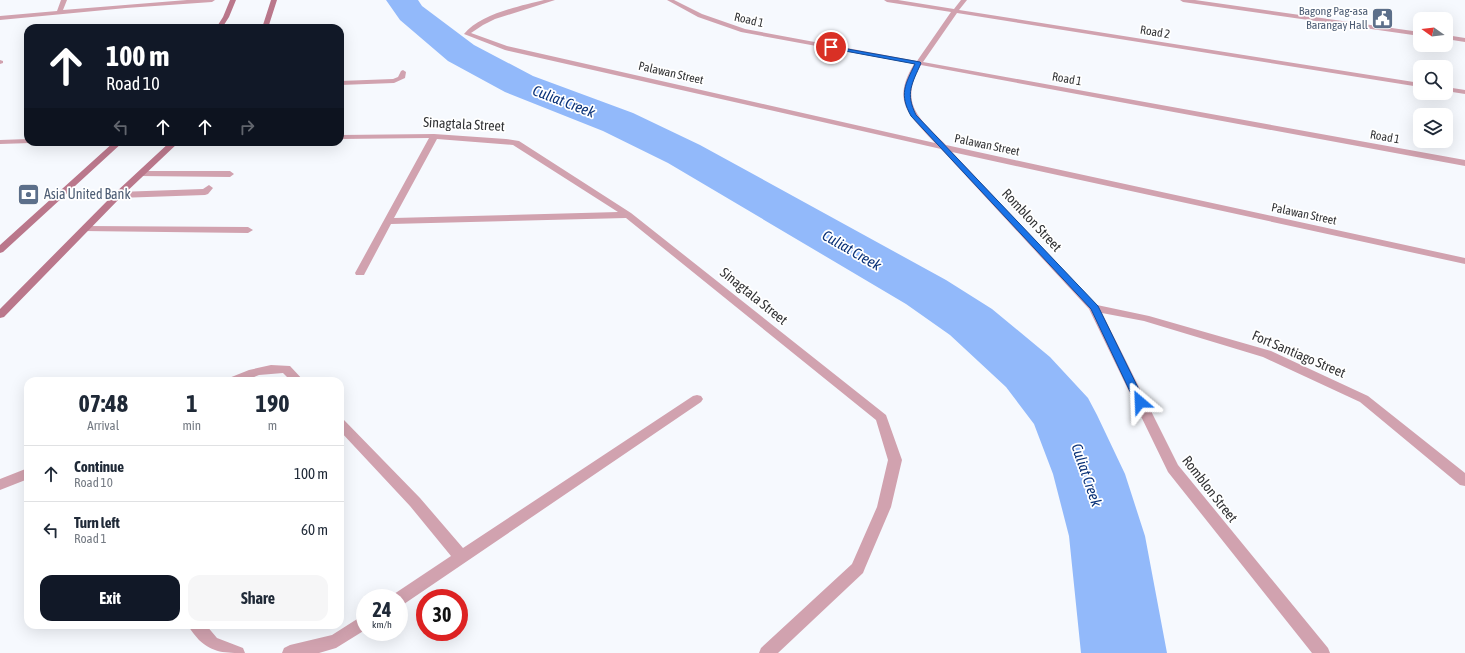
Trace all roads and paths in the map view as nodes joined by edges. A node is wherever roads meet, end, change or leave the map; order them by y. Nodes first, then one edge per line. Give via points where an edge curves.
1 (64, 0) edge
2 (153, 0) edge
3 (212, 0) edge
4 (234, 0) edge
5 (274, 0) edge
6 (552, 0) edge
7 (670, 0) edge
8 (887, 0) edge
9 (964, 0) edge
10 (1183, 0) edge
11 (126, 6) junction
12 (955, 11) junction
13 (59, 13) junction
14 (0, 18) edge
15 (222, 24) edge
16 (266, 24) edge
17 (1413, 33) edge
18 (1453, 39) edge
19 (1465, 40) edge
20 (918, 63) junction
21 (403, 72) dead end
22 (344, 83) edge
23 (1413, 84) edge
24 (1453, 90) edge
25 (1465, 92) edge
26 (434, 136) junction
27 (344, 137) edge
28 (0, 142) edge
29 (24, 142) edge
30 (115, 146) edge
31 (171, 146) edge
32 (942, 147) junction
33 (1465, 163) edge
34 (142, 174) junction
35 (230, 174) dead end
36 (209, 188) dead end
37 (118, 195) junction
38 (628, 215) junction
39 (387, 221) junction
40 (86, 229) junction
41 (248, 230) dead end
42 (0, 250) edge
43 (1465, 261) edge
44 (360, 274) dead end
45 (1094, 308) junction
46 (0, 315) edge
47 (242, 377) edge
48 (294, 377) edge
49 (697, 399) dead end
50 (344, 427) edge
51 (24, 475) edge
52 (1465, 481) edge
53 (0, 485) edge
54 (461, 557) junction
55 (408, 592) edge
56 (356, 627) edge
57 (199, 629) edge
58 (237, 653) edge
59 (290, 653) edge
60 (767, 653) edge
61 (1322, 653) edge

1 - 13 street
2 - 11 street
3 - 11 street
4 - 15 main road
5 - 16 main road
6 - 32 street, Palawan Street via 523,6 489,20 467,34 505,48
7 - 20 street, Road 1 via 703,18 729,28
8 - 12 street, Road 2
9 - 12 street, Romblon Street
10 - 17 street
11 - 13 street
12 - 20 street, Romblon Street
12 - 23 street, Road 2
13 - 14 street
18 - 19 street
20 - 32 street, Romblon Street via 907,88 909,107
20 - 33 street, Road 1
21 - 22 street via 401,78 394,81
24 - 25 street
26 - 27 street, Sinagtala Street
26 - 38 street, Sinagtala Street via 516,143
26 - 39 street
28 - 29 street
30 - 42 main road
31 - 34 main road
32 - 43 street, Palawan Street
32 - 45 street, Romblon Street
34 - 35 street
34 - 37 main road
36 - 37 street via 205,192
37 - 40 main road
38 - 39 street
38 - 60 street, Sinagtala Street via 882,418 895,460 884,507 858,568
39 - 44 street
40 - 41 street
40 - 46 main road
45 - 52 street, Fort Santiago Street via 1145,318 1267,354 1364,399
45 - 61 street, Romblon Street via 1172,468
47 - 48 street via 271,368 286,369
49 - 54 street
50 - 54 street
51 - 53 street
54 - 55 street
56 - 59 street via 336,641
57 - 58 street via 212,644

